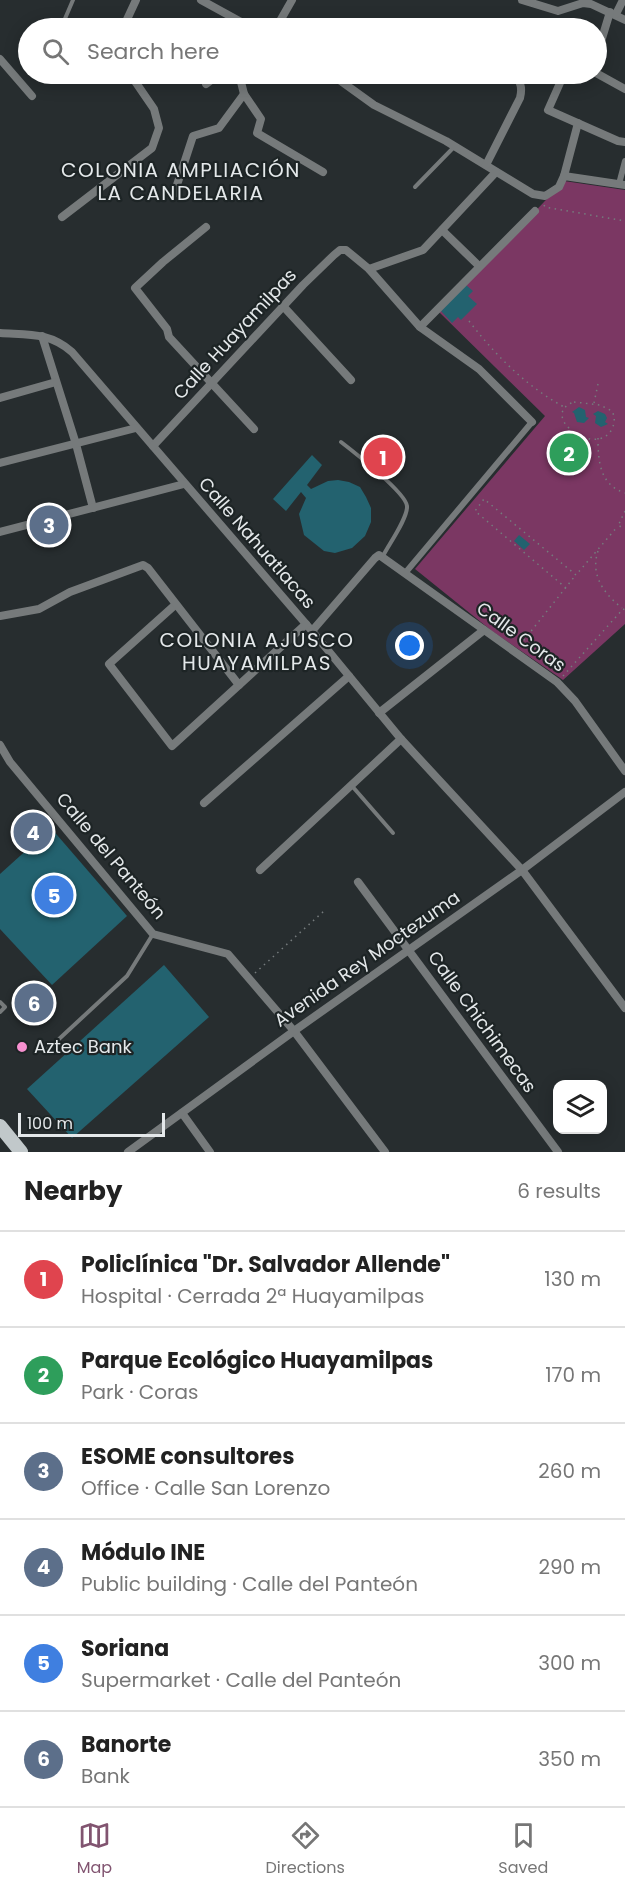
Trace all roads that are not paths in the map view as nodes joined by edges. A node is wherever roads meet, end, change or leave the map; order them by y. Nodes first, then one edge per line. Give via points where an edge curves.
1 (73, 0) edge
2 (136, 0) edge
3 (201, 0) edge
4 (292, 0) edge
5 (522, 0) edge
6 (561, 0) edge
7 (623, 0) edge
8 (558, 11) junction
9 (613, 13) junction
10 (65, 18) edge
11 (128, 18) edge
12 (234, 18) edge
13 (282, 18) edge
14 (625, 20) edge
15 (607, 30) edge
16 (0, 59) edge
17 (607, 79) edge
18 (18, 80) edge
19 (22, 84) edge
20 (137, 84) edge
21 (242, 84) edge
22 (345, 84) edge
23 (520, 84) edge
24 (560, 84) edge
25 (625, 89) edge
26 (244, 94) junction
27 (32, 96) dead end
28 (578, 123) junction
29 (625, 142) edge
30 (454, 146) junction
31 (625, 161) edge
32 (486, 165) junction
33 (323, 172) dead end
34 (496, 172) junction
35 (564, 176) junction
36 (622, 184) edge
37 (415, 187) dead end
38 (174, 194) dead end
39 (535, 211) dead end
40 (62, 217) dead end
41 (207, 227) dead end
42 (442, 230) junction
43 (479, 266) junction
44 (369, 269) junction
45 (283, 306) junction
46 (420, 327) junction
47 (0, 333) edge
48 (42, 336) junction
49 (351, 380) dead end
50 (56, 382) junction
51 (212, 382) junction
52 (0, 398) edge
53 (532, 422) joint
54 (136, 428) junction
55 (254, 429) dead end
56 (341, 442) dead end
57 (76, 444) junction
58 (153, 446) junction
59 (0, 463) edge
60 (184, 484) junction
61 (93, 508) junction
62 (0, 532) edge
63 (379, 557) junction
64 (406, 572) junction
65 (175, 605) junction
66 (0, 616) edge
67 (309, 628) junction
68 (483, 630) junction
69 (349, 676) junction
70 (240, 685) junction
71 (379, 713) junction
72 (401, 739) junction
73 (0, 745) edge
74 (625, 771) edge
75 (351, 785) junction
76 (625, 792) edge
77 (204, 802) dead end
78 (393, 833) dead end
79 (260, 870) dead end
80 (522, 870) junction
81 (358, 882) dead end
82 (153, 934) junction
83 (408, 950) junction
84 (0, 1002) edge
85 (625, 1008) edge
86 (0, 1012) edge
87 (294, 1031) junction
88 (45, 1052) dead end
89 (182, 1113) junction
90 (0, 1126) edge
91 (21, 1152) edge
92 (128, 1152) edge
93 (210, 1152) edge
94 (385, 1152) edge
95 (558, 1152) edge

1 - 10 lane
2 - 11 street
3 - 12 street
4 - 13 street
5 - 8 street
6 - 8 street
7 - 9 street
8 - 9 street via 583,3
9 - 14 street
9 - 15 street
16 - 18 street
17 - 25 street
19 - 27 street
20 - 40 street via 154,109 159,128 152,148
21 - 26 street
22 - 30 street via 374,105
23 - 32 street via 522,91
24 - 28 street via 548,110
26 - 33 street via 261,119 257,134
26 - 38 street via 219,128 193,136
28 - 29 street
28 - 35 street
30 - 32 street
30 - 37 lane
31 - 36 street
32 - 34 street
34 - 35 street via 544,200 559,187
34 - 42 street
35 - 36 street
39 - 43 street
41 - 51 street via 135,288 167,328 169,337
42 - 43 street
42 - 44 street via 423,250
43 - 46 street
44 - 45 street, Calle Huayamilpas via 346,250 340,250
44 - 46 street
45 - 49 street
45 - 51 street, Calle Huayamilpas
46 - 53 street via 479,369
47 - 48 street, Calle Nahuatlacas
48 - 50 street
48 - 54 street, Calle Nahuatlacas via 60,342 72,352
50 - 52 street
50 - 57 street
51 - 55 street
51 - 58 street, Calle Huayamilpas
53 - 64 street
54 - 57 street
54 - 58 street, Calle Nahuatlacas
56 - 63 lane via 405,500 406,515
57 - 59 street
57 - 61 street
58 - 60 street, Calle Nahuatlacas
60 - 61 street
60 - 67 street, Calle Nahuatlacas
61 - 62 street
63 - 64 street, Calle Coras
63 - 67 street
64 - 68 street, Calle Coras
65 - 66 street via 143,565 70,592 39,609
65 - 70 street
65 - 70 street via 109,664 172,746
67 - 69 street, Calle Nahuatlacas
67 - 70 street
68 - 71 street
68 - 74 street, Calle Coras via 557,682
69 - 71 street, Calle Nahuatlacas
69 - 77 street
71 - 72 street, Calle Nahuatlacas
72 - 75 street
72 - 80 street, Calle Nahuatlacas
73 - 82 street, Calle del Panteón
75 - 78 lane
75 - 79 street
76 - 80 street, Avenida Rey Moctezuma
80 - 83 street, Avenida Rey Moctezuma
80 - 85 street, Calle Nahuatlacas
81 - 83 street, Calle Chichimecas
82 - 87 street, Calle del Panteón via 228,954
82 - 88 lane via 128,976
83 - 87 street, Avenida Rey Moctezuma
83 - 95 street, Calle Chichimecas
84 - 86 lane via 5,1007
87 - 89 street, Avenida Rey Moctezuma
87 - 94 street, Calle del Panteón
89 - 92 street, Avenida Rey Moctezuma
89 - 93 street
90 - 91 main road

